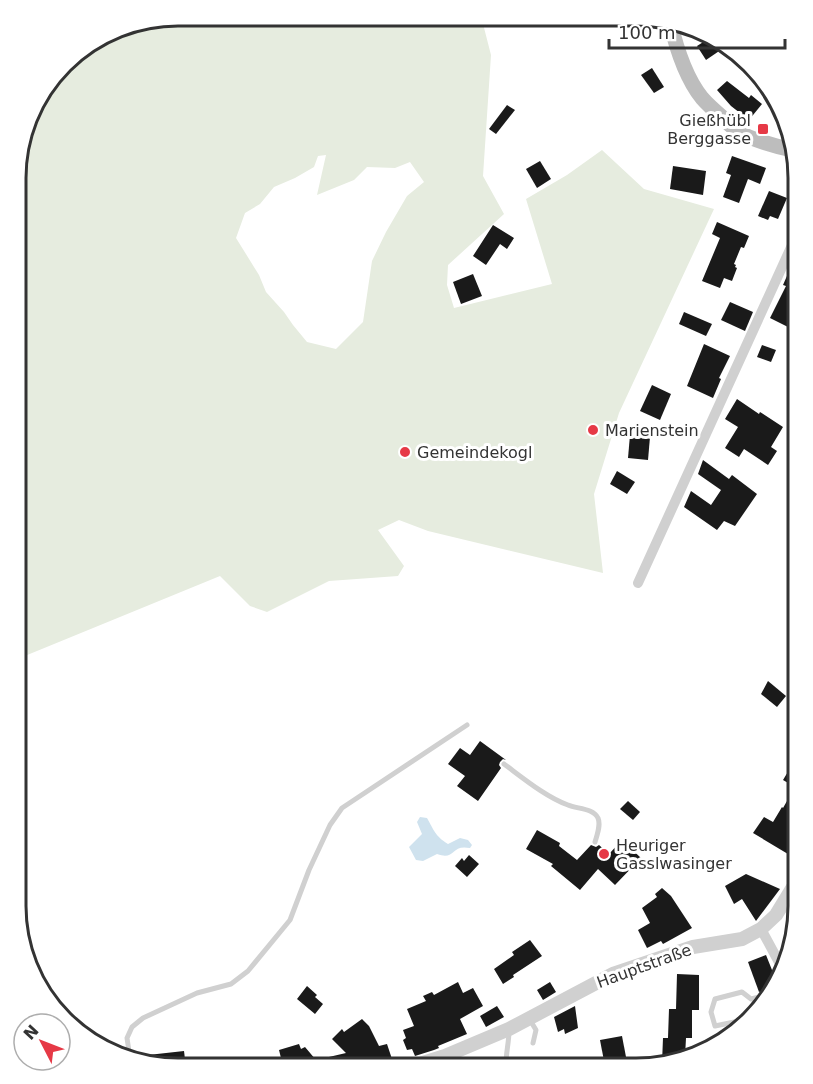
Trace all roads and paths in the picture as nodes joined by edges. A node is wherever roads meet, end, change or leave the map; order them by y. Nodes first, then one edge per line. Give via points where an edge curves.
1 (672, 30) edge
2 (785, 149) edge
3 (788, 254) edge
4 (638, 583) dead end
5 (467, 725) dead end
6 (504, 764) dead end
7 (596, 842) dead end
8 (787, 897) edge
9 (761, 929) junction
10 (777, 959) edge
11 (757, 997) edge
12 (529, 1019) junction
13 (735, 1022) edge
14 (509, 1029) junction
15 (533, 1043) dead end
16 (129, 1050) edge
17 (439, 1058) edge
18 (507, 1058) edge

1 - 2 main road via 700,96 741,134
3 - 4 street
5 - 16 lane via 342,808 309,870 290,920 248,971 231,984 197,993 143,1018 132,1027
6 - 7 lane via 567,805 592,812 598,818
8 - 9 street, Hauptstraße
9 - 10 street
9 - 12 street, Hauptstraße via 742,939 693,947 613,974
11 - 13 lane via 751,999 742,992 715,999 711,1012 715,1026
12 - 14 street, Hauptstraße
12 - 15 lane via 536,1030
14 - 17 street, Hauptstraße
14 - 18 lane

